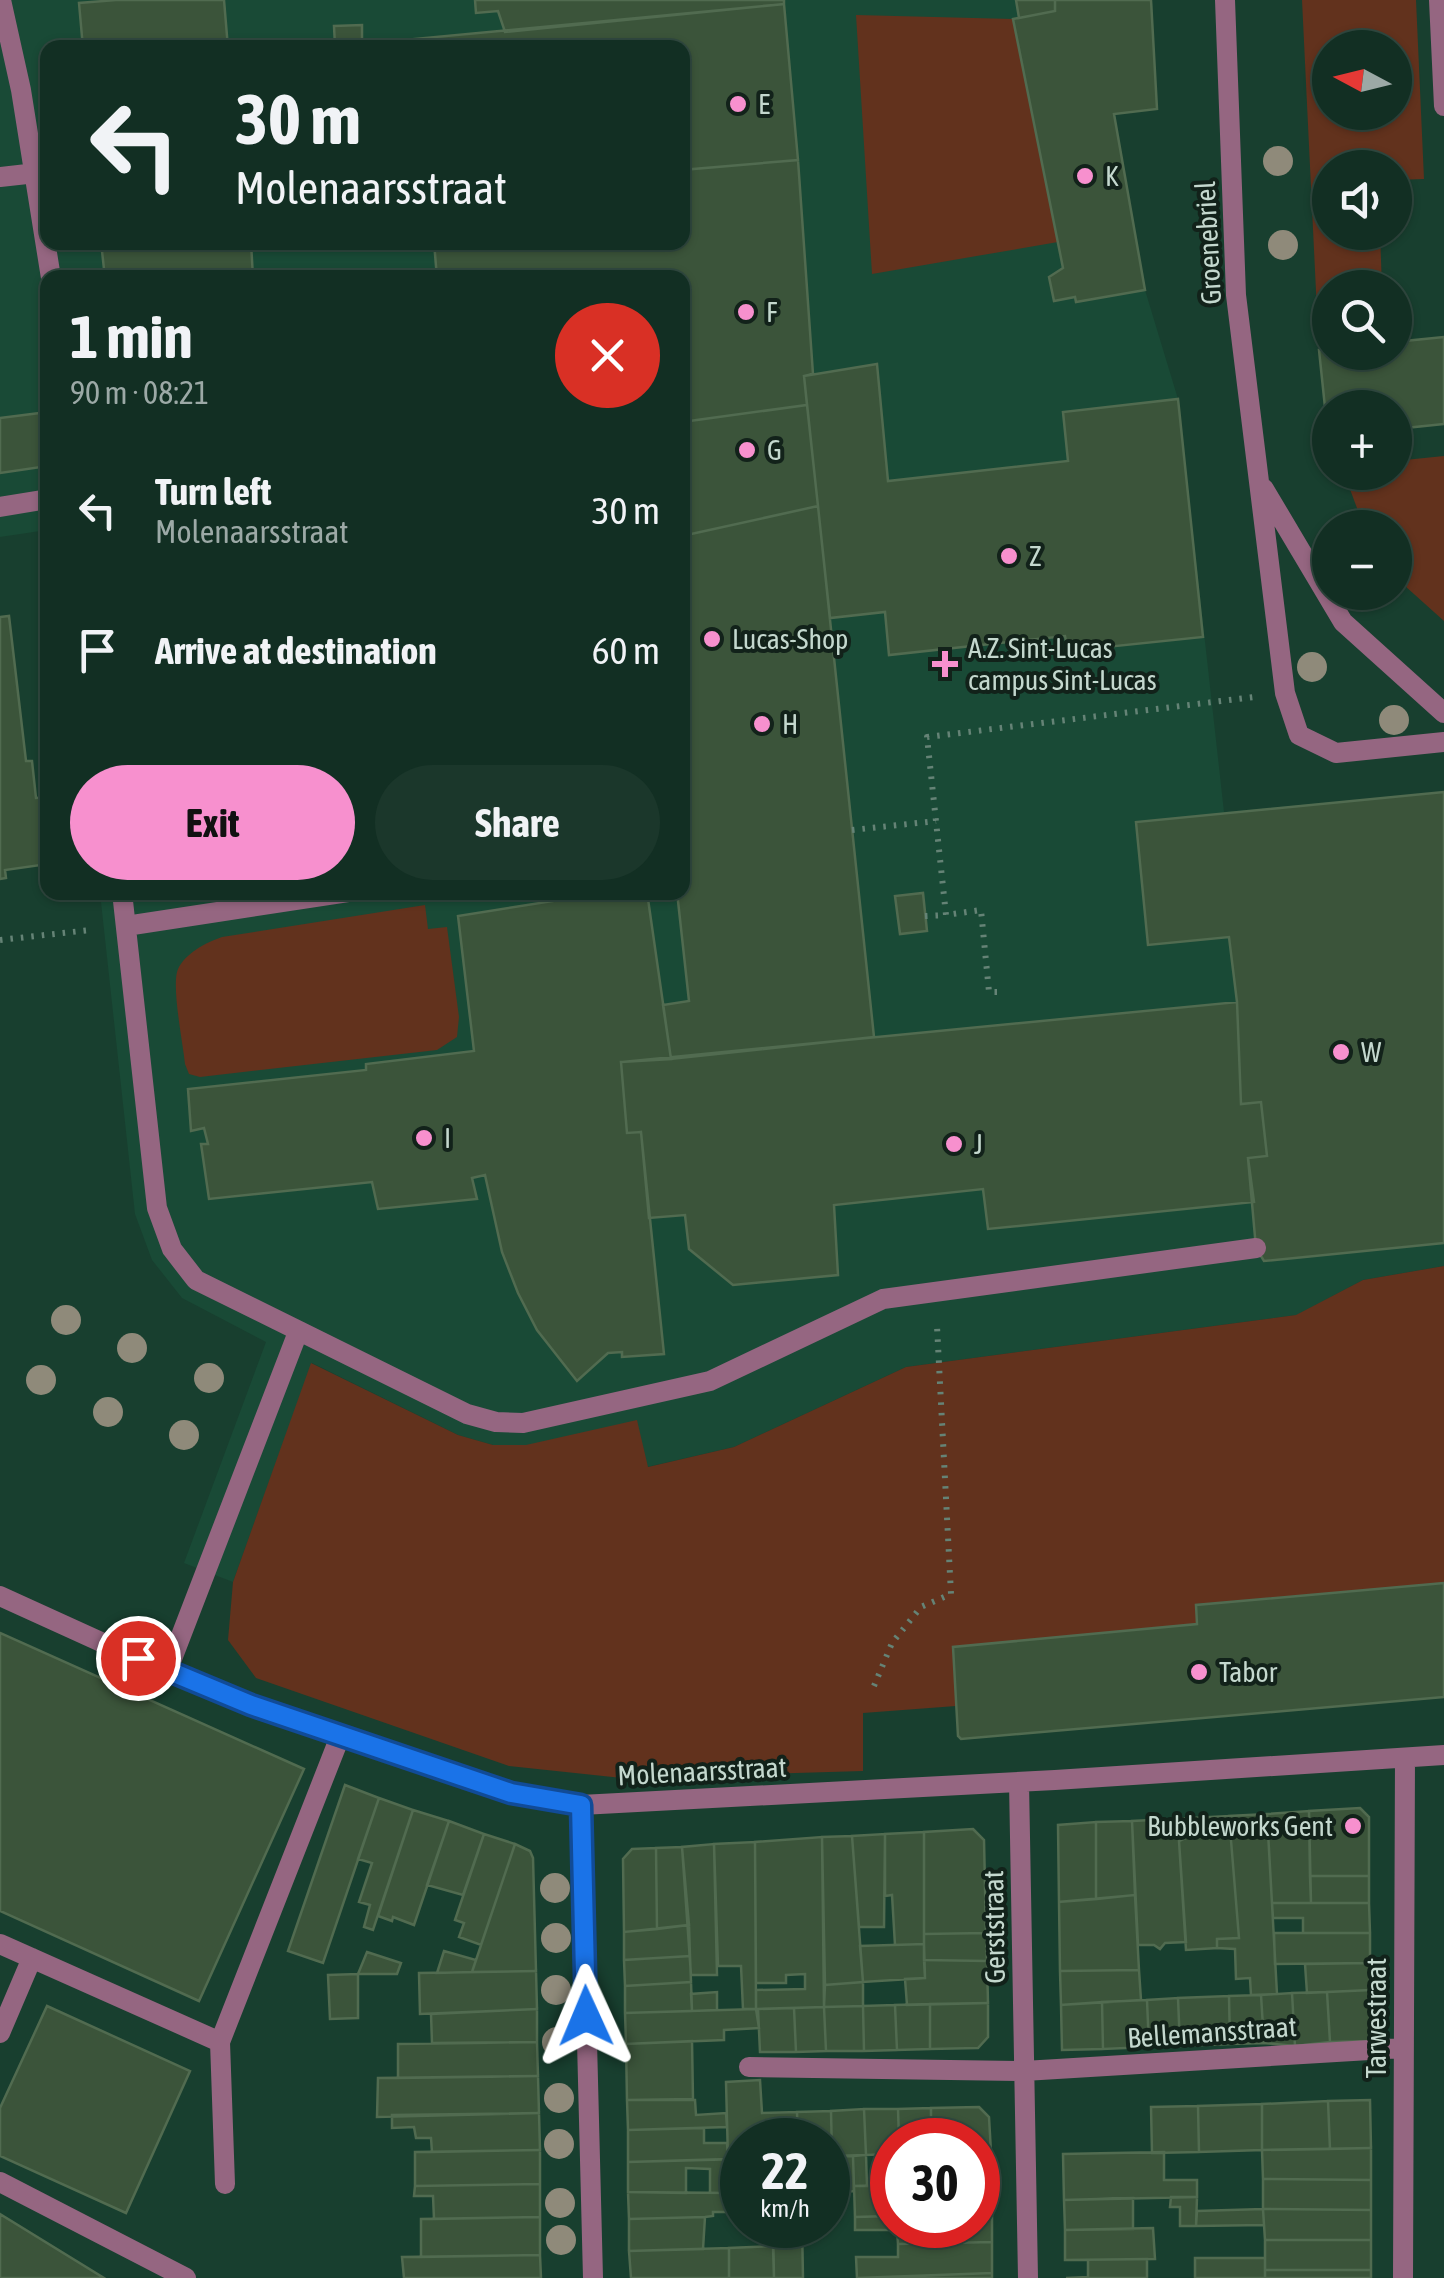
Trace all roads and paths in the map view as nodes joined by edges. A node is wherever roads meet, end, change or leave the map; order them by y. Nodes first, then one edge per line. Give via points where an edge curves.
1 (1, 0) edge
2 (1225, 0) edge
3 (1440, 0) edge
4 (1444, 106) edge
5 (36, 173) junction
6 (0, 177) edge
7 (40, 201) edge
8 (1260, 483) junction
9 (40, 501) edge
10 (0, 507) edge
11 (1285, 693) junction
12 (1444, 713) edge
13 (1444, 742) edge
14 (936, 821) junction
15 (852, 830) dead end
16 (123, 900) edge
17 (296, 900) edge
18 (946, 915) junction
19 (925, 916) dead end
20 (126, 926) junction
21 (0, 940) edge
22 (996, 992) dead end
23 (1256, 1248) dead end
24 (935, 1292) junction
25 (298, 1332) junction
26 (0, 1596) edge
27 (168, 1672) junction
28 (874, 1686) dead end
29 (341, 1734) junction
30 (1444, 1755) edge
31 (1405, 1758) junction
32 (1019, 1782) junction
33 (581, 1805) junction
34 (0, 1944) edge
35 (32, 1958) junction
36 (0, 2034) edge
37 (220, 2042) junction
38 (1403, 2048) junction
39 (750, 2068) dead end
40 (1024, 2071) junction
41 (0, 2182) edge
42 (225, 2184) dead end
43 (186, 2278) edge
44 (592, 2278) edge
45 (1028, 2278) edge
46 (1403, 2278) edge

1 - 5 street
2 - 8 street, Groenebriel via 1236,295
3 - 4 street
5 - 6 street
5 - 7 street
8 - 11 street, Groenebriel
8 - 12 street via 1343,622
9 - 10 street
11 - 13 street, Groenebriel via 1299,735 1336,754
11 - 14 path via 927,737
14 - 15 path
14 - 18 path
16 - 20 street
17 - 20 street
18 - 19 path
18 - 22 path via 981,910 989,992
20 - 21 path
20 - 25 street via 157,1208 172,1249 196,1280
23 - 24 street
24 - 25 street via 883,1299 710,1381 523,1423 467,1414
24 - 28 path via 951,1594 921,1607 892,1644
25 - 27 street
26 - 27 street, Molenaarsstraat
27 - 29 street, Molenaarsstraat
29 - 33 street, Molenaarsstraat via 511,1793
29 - 37 street
30 - 31 street, Molenaarsstraat
31 - 32 street, Molenaarsstraat
31 - 38 street, Tarwestraat
32 - 33 street, Molenaarsstraat
32 - 40 street, Gerststraat
33 - 44 street
34 - 35 street
35 - 36 street
35 - 37 street
37 - 42 street
38 - 40 street, Bellemansstraat
38 - 46 street, Tarwestraat
39 - 40 street
40 - 45 street, Gerststraat
41 - 43 street

